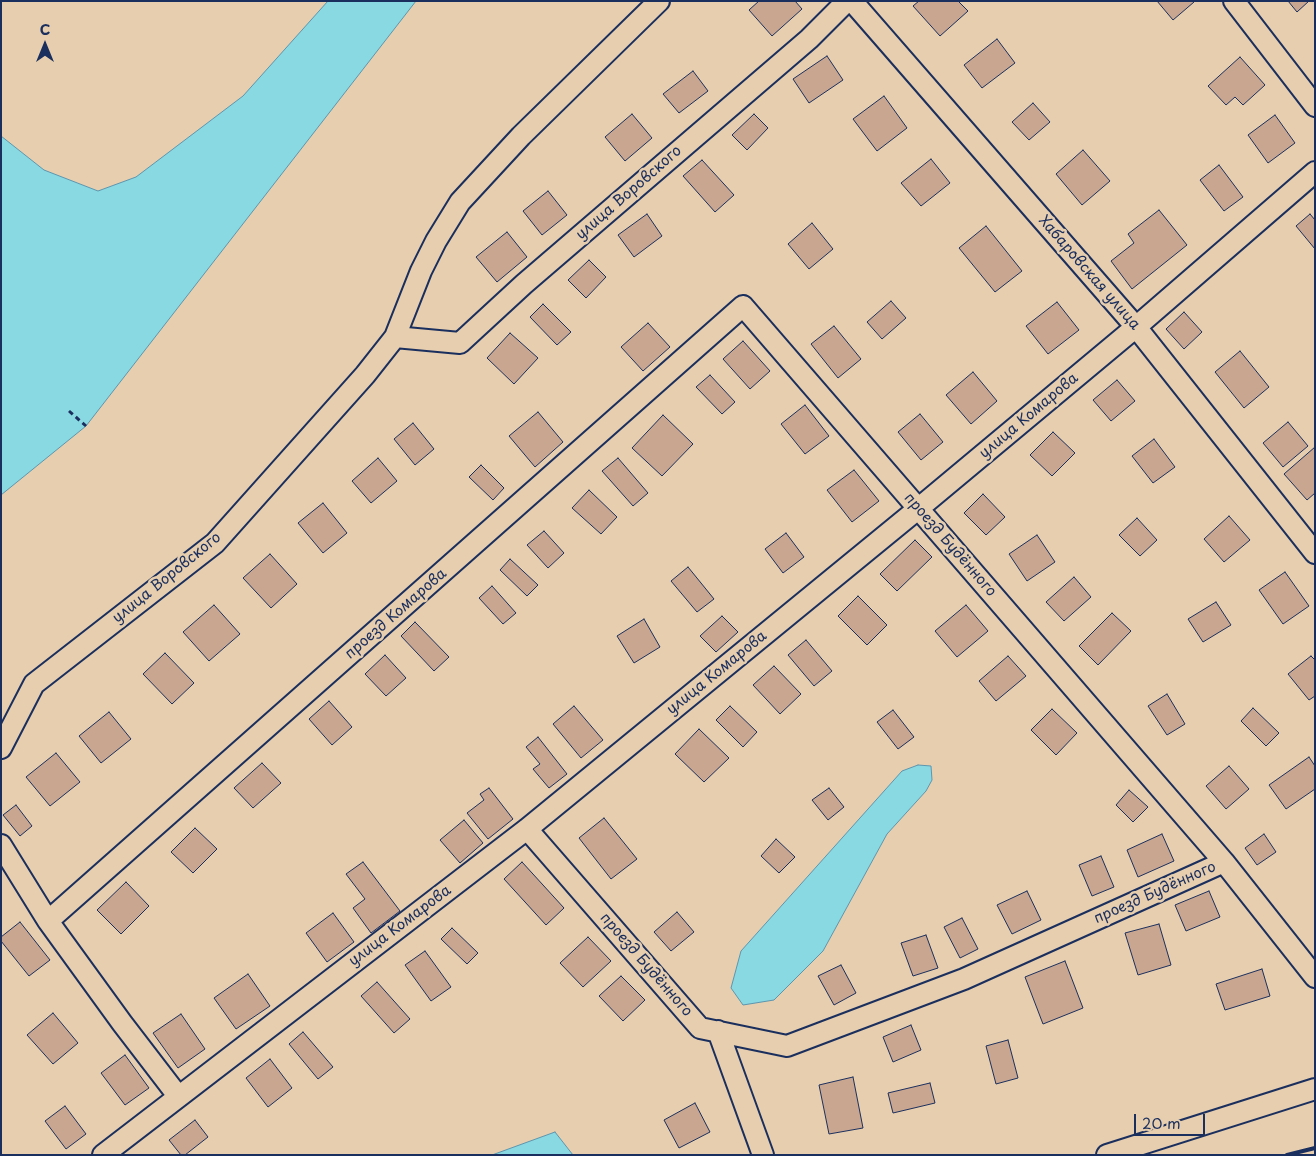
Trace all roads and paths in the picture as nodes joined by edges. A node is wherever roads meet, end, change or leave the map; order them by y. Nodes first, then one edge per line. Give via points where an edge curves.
1 (659, 1) edge
2 (847, 1) edge
3 (852, 1) edge
4 (1234, 1) edge
5 (1315, 106) edge
6 (1315, 172) edge
7 (743, 306) joint
8 (1136, 327) junction
9 (395, 337) junction
10 (69, 410) dead end
11 (86, 426) dead end
12 (919, 508) junction
13 (1315, 553) edge
14 (1, 748) edge
15 (527, 828) junction
16 (1, 845) edge
17 (1224, 862) junction
18 (48, 921) junction
19 (1315, 977) edge
20 (718, 1031) junction
21 (1315, 1089) edge
22 (178, 1096) junction
23 (103, 1155) edge
24 (763, 1155) edge
25 (1107, 1155) edge

1 - 9 street, улица Воровского via 521,136 460,202 421,271
2 - 9 street, улица Воровского via 809,39 460,342
3 - 8 street, Хабаровская улица
4 - 5 street
6 - 8 street, улица Комарова
7 - 12 street, проезд Будённого
7 - 18 street, проезд Комарова
8 - 12 street, улица Комарова
8 - 13 street, Хабаровская улица
9 - 14 street, улица Воровского via 365,375 214,542 34,684
10 - 11 path
12 - 15 street, улица Комарова
12 - 17 street, проезд Будённого
15 - 20 street, проезд Будённого via 700,1028
15 - 22 street, улица Комарова
16 - 18 street
17 - 19 street
17 - 20 street, проезд Будённого via 964,979 787,1046
18 - 22 street
20 - 24 street
21 - 25 street
22 - 23 street, улица Комарова

